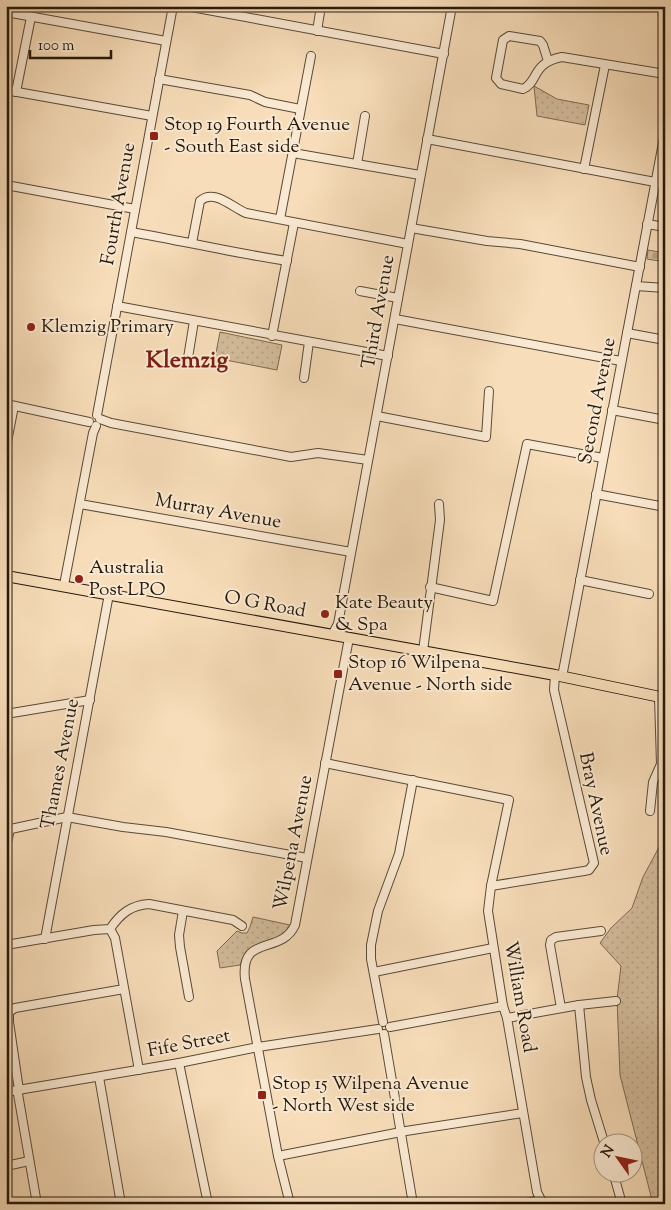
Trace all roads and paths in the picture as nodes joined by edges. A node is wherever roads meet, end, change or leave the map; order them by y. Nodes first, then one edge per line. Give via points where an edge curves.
1 (173, 6) edge
2 (186, 6) edge
3 (321, 6) edge
4 (452, 6) edge
5 (6, 12) edge
6 (31, 17) junction
7 (317, 31) junction
8 (166, 41) junction
9 (444, 54) junction
10 (310, 56) dead end
11 (548, 61) junction
12 (604, 65) junction
13 (665, 74) edge
14 (159, 79) junction
15 (6, 90) edge
16 (16, 92) junction
17 (300, 109) junction
18 (152, 116) junction
19 (365, 116) dead end
20 (665, 132) edge
21 (428, 139) junction
22 (293, 153) junction
23 (662, 159) edge
24 (357, 164) junction
25 (584, 169) junction
26 (420, 175) junction
27 (659, 178) edge
28 (6, 185) edge
29 (135, 209) junction
30 (280, 219) junction
31 (294, 223) junction
32 (647, 224) junction
33 (665, 227) edge
34 (411, 228) junction
35 (131, 232) junction
36 (192, 243) junction
37 (408, 244) junction
38 (286, 261) junction
39 (640, 266) junction
40 (636, 286) junction
41 (665, 288) edge
42 (360, 291) dead end
43 (398, 298) junction
44 (117, 306) junction
45 (395, 319) junction
46 (194, 322) junction
47 (627, 333) junction
48 (272, 336) junction
49 (665, 340) edge
50 (310, 342) junction
51 (388, 356) junction
52 (188, 358) dead end
53 (621, 362) junction
54 (304, 378) dead end
55 (490, 391) dead end
56 (10, 405) edge
57 (612, 410) junction
58 (377, 416) junction
59 (95, 420) junction
60 (665, 420) edge
61 (6, 447) edge
62 (603, 458) junction
63 (368, 460) junction
64 (596, 494) junction
65 (80, 504) junction
66 (439, 504) dead end
67 (665, 507) edge
68 (351, 552) junction
69 (6, 576) edge
70 (580, 580) junction
71 (64, 585) junction
72 (430, 587) junction
73 (109, 594) junction
74 (649, 594) dead end
75 (341, 636) junction
76 (423, 651) junction
77 (558, 676) junction
78 (663, 698) edge
79 (90, 700) junction
80 (6, 714) edge
81 (325, 763) junction
82 (413, 780) junction
83 (650, 811) dead end
84 (67, 817) junction
85 (8, 829) edge
86 (6, 848) edge
87 (307, 858) junction
88 (491, 886) junction
89 (183, 911) junction
90 (242, 926) dead end
91 (110, 929) junction
92 (601, 931) dead end
93 (45, 939) junction
94 (6, 945) edge
95 (493, 948) junction
96 (374, 972) junction
97 (124, 989) junction
98 (189, 997) dead end
99 (616, 1001) dead end
100 (579, 1005) junction
101 (503, 1006) junction
102 (561, 1008) junction
103 (507, 1018) junction
104 (381, 1028) junction
105 (258, 1048) junction
106 (179, 1063) junction
107 (139, 1070) junction
108 (99, 1077) junction
109 (19, 1090) junction
110 (6, 1092) edge
111 (523, 1113) junction
112 (400, 1132) junction
113 (601, 1132) edge
114 (278, 1156) junction
115 (29, 1161) junction
116 (6, 1166) edge
117 (616, 1182) edge
118 (542, 1202) edge
119 (37, 1204) edge
120 (121, 1204) edge
121 (208, 1204) edge
122 (290, 1204) edge
123 (413, 1204) edge
124 (522, 1204) edge
125 (622, 1204) edge

1 - 8 street, Fourth Avenue
2 - 7 street
3 - 7 street
4 - 9 street, Third Avenue
5 - 6 street
6 - 8 street
6 - 16 street
7 - 9 street
8 - 14 street, Fourth Avenue
9 - 21 street, Third Avenue
10 - 17 street
11 - 11 street via 523,89 501,84 496,78 503,40 509,36 540,42
11 - 12 street via 562,56
12 - 13 street
12 - 25 street
14 - 17 street via 250,95 265,102
14 - 18 street, Fourth Avenue
15 - 16 street
16 - 18 street
17 - 22 street
18 - 29 street, Fourth Avenue
19 - 24 street
20 - 23 street, Second Avenue
21 - 25 street
21 - 26 street, Third Avenue
22 - 24 street
22 - 30 street
23 - 27 street, Second Avenue
24 - 26 street
25 - 27 street
26 - 34 street, Third Avenue
27 - 32 street, Second Avenue
28 - 29 street
29 - 35 street, Fourth Avenue
30 - 31 street
30 - 36 street via 246,213 222,199 203,198
31 - 37 street
31 - 38 street
32 - 33 street
32 - 39 street, Second Avenue
34 - 37 street, Third Avenue
34 - 39 street
35 - 36 street
35 - 44 street, Fourth Avenue
36 - 38 street
37 - 43 street, Third Avenue
38 - 48 street
39 - 40 street, Second Avenue
40 - 41 street
40 - 47 street, Second Avenue
42 - 43 street
43 - 45 street, Third Avenue
44 - 46 street
44 - 59 street, Fourth Avenue
45 - 51 street, Third Avenue
45 - 53 street
46 - 48 street
46 - 52 street
47 - 49 street
47 - 53 street, Second Avenue
48 - 50 street
50 - 51 street
50 - 54 street
51 - 58 street, Third Avenue
53 - 57 street, Second Avenue
55 - 58 street via 486,437
56 - 59 street
56 - 61 street
57 - 60 street
57 - 62 street, Second Avenue
58 - 63 street, Third Avenue
59 - 63 street via 291,457 318,453
59 - 65 street, Fourth Avenue
62 - 64 street, Second Avenue
62 - 72 street via 527,444 493,601
63 - 68 street, Third Avenue
64 - 67 street
64 - 70 street, Second Avenue
65 - 68 street, Murray Avenue
65 - 71 street, Fourth Avenue
66 - 72 street via 440,520
68 - 75 street, Third Avenue via 338,624
69 - 71 main road, O G Road
70 - 74 street
70 - 77 street, Second Avenue
71 - 73 main road, O G Road
72 - 76 street
73 - 75 main road, O G Road
73 - 79 street, Thames Avenue
75 - 76 main road, O G Road
75 - 81 street, Wilpena Avenue
76 - 77 main road, O G Road
77 - 78 main road, O G Road
77 - 88 street, Bray Avenue via 554,690 594,863 589,870
78 - 83 street via 661,764 653,782
79 - 80 street
79 - 84 street, Thames Avenue
81 - 82 street
81 - 87 street, Wilpena Avenue
82 - 88 street, William Road via 509,800
82 - 96 street via 399,854 378,911 371,952
84 - 85 street
84 - 87 street
84 - 93 street, Thames Avenue
85 - 86 street
87 - 105 street, Wilpena Avenue via 293,930 281,941 256,949 244,964
88 - 95 street, William Road via 488,917
89 - 90 street via 233,920
89 - 91 street via 149,904 136,905
89 - 98 street via 179,935
91 - 93 street
91 - 97 street via 115,938
92 - 102 street via 551,940
93 - 94 street
95 - 96 street
95 - 101 street, William Road
96 - 104 street
97 - 107 street
97 - 109 street via 11,1009 9,1022
99 - 100 street
100 - 102 street
100 - 113 street via 586,1077
101 - 103 street, William Road
101 - 104 street via 390,1028 388,1024
102 - 103 street
103 - 111 street, William Road
104 - 105 street, Fife Street
104 - 112 street
105 - 106 street, Fife Street
105 - 114 street, Wilpena Avenue
106 - 107 street, Fife Street
106 - 121 street
107 - 108 street, Fife Street
108 - 109 street, Fife Street
108 - 120 street
109 - 110 street, Fife Street
109 - 115 street
111 - 112 street
111 - 118 street, William Road via 537,1192
112 - 114 street
112 - 123 street
114 - 122 street, Wilpena Avenue
115 - 116 street
115 - 119 street
117 - 125 street
118 - 124 street

